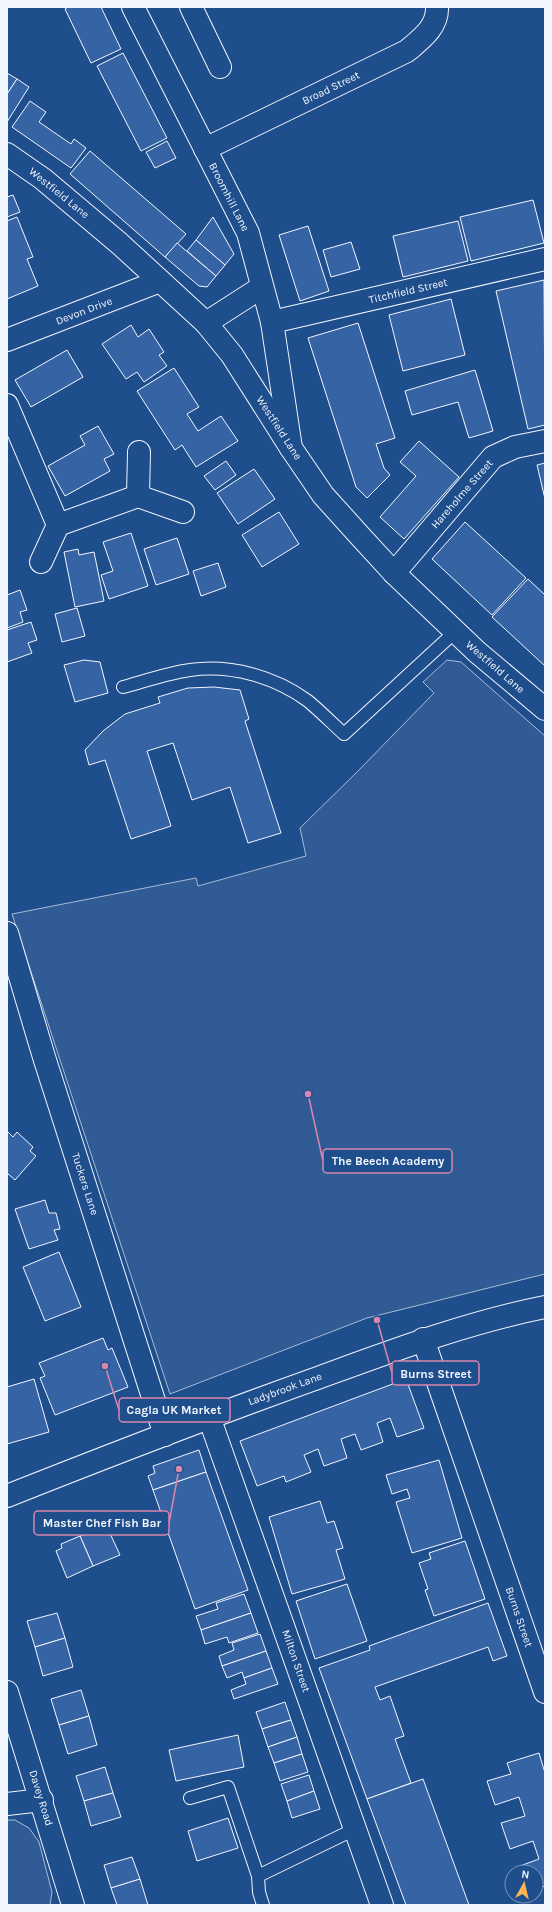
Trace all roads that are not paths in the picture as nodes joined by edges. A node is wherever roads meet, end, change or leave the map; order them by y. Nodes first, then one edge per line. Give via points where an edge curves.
1 (191, 7) edge
2 (437, 7) edge
3 (135, 8) edge
4 (220, 66) dead end
5 (205, 149) junction
6 (7, 154) edge
7 (545, 259) edge
8 (160, 281) junction
9 (262, 287) junction
10 (272, 322) junction
11 (206, 323) junction
12 (7, 340) edge
13 (7, 405) edge
14 (545, 441) edge
15 (291, 448) junction
16 (139, 452) dead end
17 (138, 496) junction
18 (183, 512) dead end
19 (58, 525) junction
20 (41, 562) dead end
21 (394, 573) junction
22 (456, 632) junction
23 (123, 687) dead end
24 (545, 709) edge
25 (7, 933) edge
26 (545, 1307) edge
27 (423, 1339) junction
28 (210, 1417) junction
29 (165, 1434) junction
30 (7, 1496) edge
31 (7, 1692) edge
32 (545, 1692) edge
33 (190, 1798) dead end
34 (42, 1800) junction
35 (7, 1804) edge
36 (355, 1829) junction
37 (258, 1876) junction
38 (73, 1905) edge
39 (262, 1905) edge
40 (382, 1905) edge

1 - 4 street
2 - 5 street, Broad Street via 437,15 428,32 407,51
3 - 5 street, Broomhill Lane
5 - 9 street, Broomhill Lane via 248,233
6 - 8 street, Westfield Lane via 43,179
7 - 10 street, Titchfield Street
8 - 11 street, Westfield Lane
8 - 12 street, Devon Drive
9 - 10 street, Broomhill Lane
9 - 11 street
10 - 15 street, Broomhill Lane
11 - 15 street, Westfield Lane via 232,355
13 - 19 street
14 - 21 street, Hareholme Street via 515,447 493,457
15 - 21 street, Westfield Lane via 323,495
16 - 17 street
17 - 18 street
17 - 19 street
19 - 20 street
21 - 22 street, Westfield Lane
22 - 23 lane via 344,734 308,701 257,675 224,668 190,670
22 - 24 street, Westfield Lane
25 - 29 street, Tuckers Lane via 44,1057
26 - 27 street, Ladybrook Lane
27 - 28 street, Ladybrook Lane
27 - 32 street, Burns Street
28 - 29 street, Ladybrook Lane
28 - 36 street, Milton Street
29 - 30 street, Ladybrook Lane
31 - 34 street, Davey Road
33 - 37 lane via 228,1787
34 - 35 street
34 - 38 street, Davey Road
36 - 37 lane
36 - 40 street, Milton Street
37 - 39 lane

